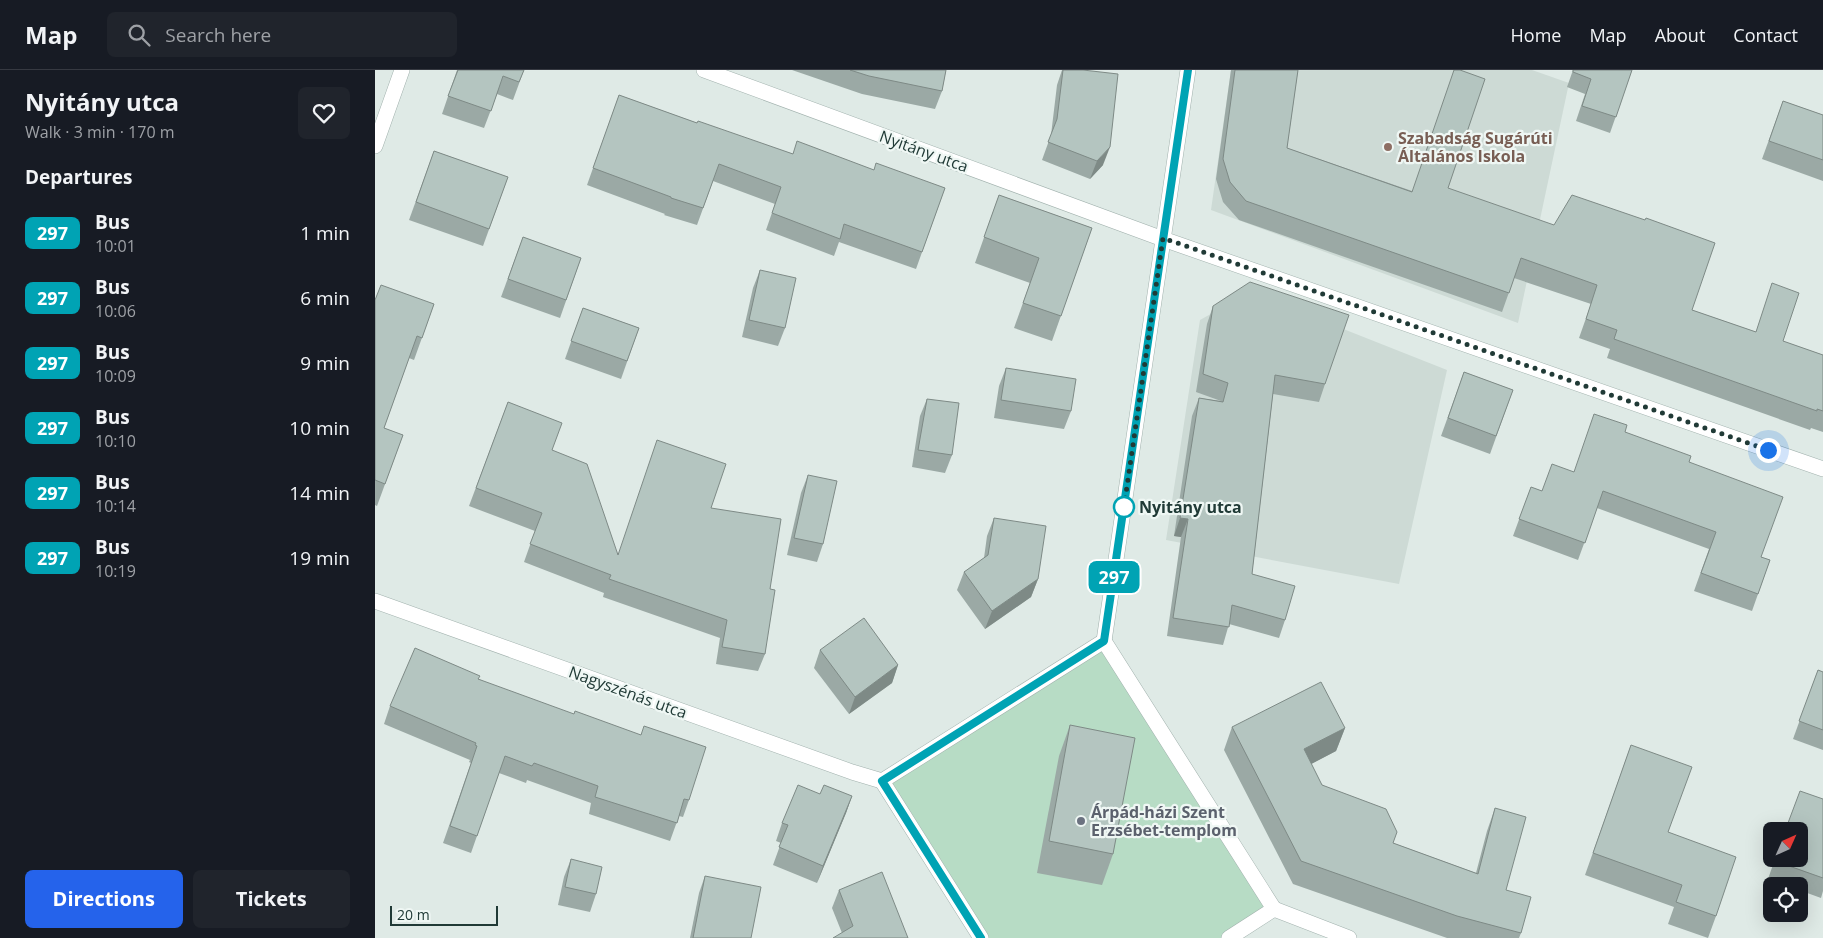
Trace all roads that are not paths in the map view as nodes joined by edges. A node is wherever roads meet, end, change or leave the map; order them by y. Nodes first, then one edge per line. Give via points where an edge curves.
1 (402, 70) edge
2 (704, 70) edge
3 (1188, 70) edge
4 (375, 146) edge
5 (1163, 238) junction
6 (1823, 469) edge
7 (375, 601) edge
8 (1104, 641) junction
9 (882, 781) junction
10 (1274, 910) junction
11 (981, 938) edge
12 (1229, 938) edge
13 (1349, 938) edge

1 - 4 street
2 - 5 street, Nyitány utca
3 - 5 street
5 - 6 street, Nyitány utca
5 - 8 street
7 - 9 street, Nagyszénás utca
8 - 9 street
8 - 10 street
9 - 11 street
10 - 12 street
10 - 13 street

